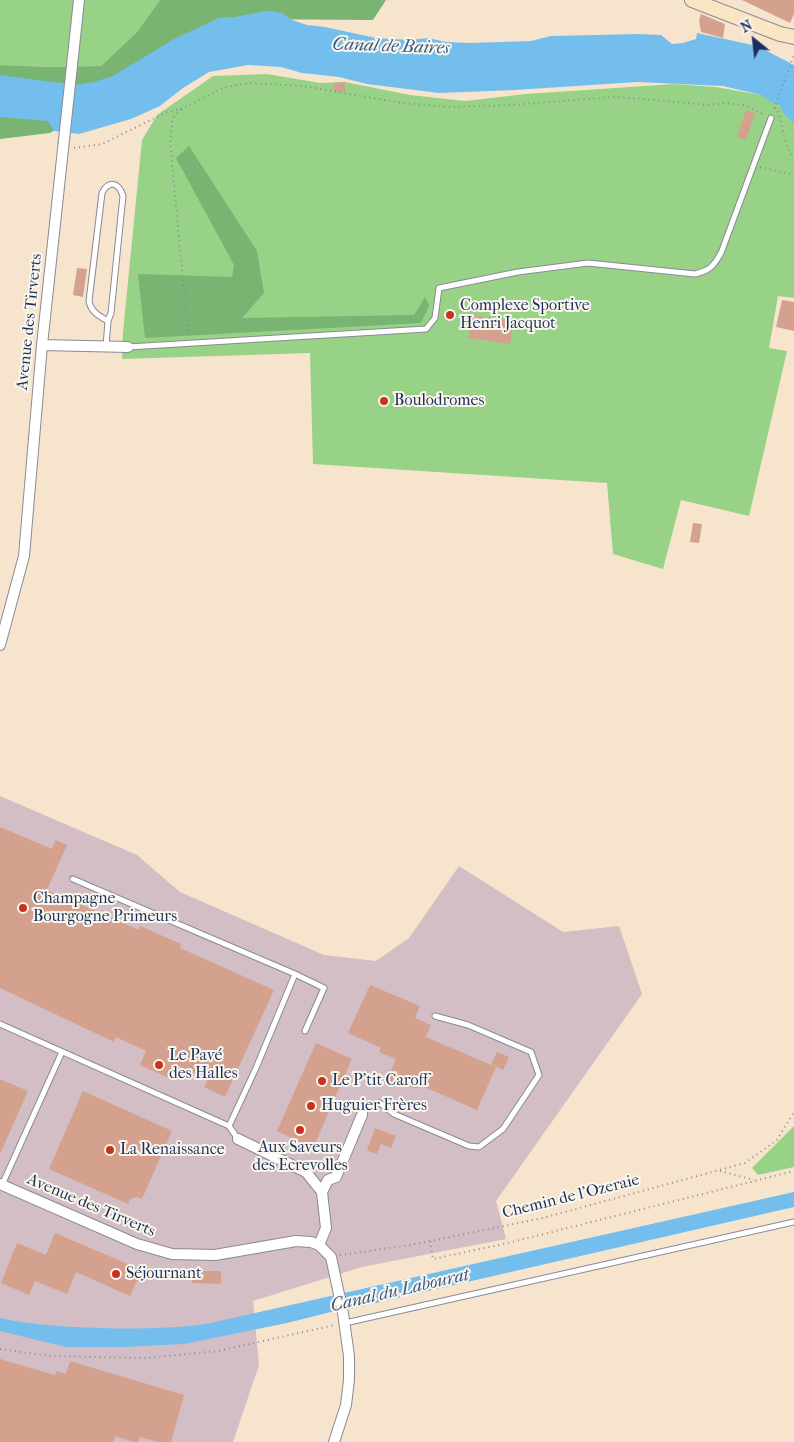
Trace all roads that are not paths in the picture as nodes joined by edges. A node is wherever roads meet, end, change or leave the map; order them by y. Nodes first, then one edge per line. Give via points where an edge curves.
1 (79, 0) edge
2 (692, 0) edge
3 (794, 37) edge
4 (771, 118) road end
5 (108, 321) junction
6 (42, 344) junction
7 (106, 347) junction
8 (128, 348) joint
9 (0, 645) edge
10 (73, 879) dead end
11 (295, 974) junction
12 (435, 1016) dead end
13 (0, 1024) edge
14 (305, 1031) dead end
15 (62, 1052) junction
16 (362, 1115) joint
17 (229, 1126) junction
18 (238, 1139) joint
19 (1, 1184) edge
20 (322, 1192) junction
21 (794, 1222) edge
22 (319, 1245) junction
23 (344, 1323) junction
24 (334, 1442) edge

1 - 6 street, Avenue des Tirverts
2 - 3 main road
4 - 8 lane via 721,253 713,267 705,272 695,274 588,263 518,272 439,288 435,318 426,329
5 - 5 lane via 90,308 89,301 102,193 104,188 115,184 123,196
5 - 7 lane
6 - 7 street
6 - 9 street, Avenue des Tirverts via 24,556
7 - 8 street
10 - 11 lane
11 - 14 lane via 324,988
11 - 17 lane
12 - 16 lane via 468,1025 531,1052 539,1076 503,1128 479,1147 469,1146 394,1114 380,1103 369,1106
13 - 15 lane
15 - 17 lane
15 - 19 lane
16 - 20 street via 336,1177 328,1180
17 - 18 lane
18 - 20 street via 306,1172
19 - 22 street, Avenue des Tirverts via 137,1244 172,1254 214,1254 296,1241
20 - 22 street via 326,1228
21 - 23 lane
22 - 23 street via 331,1257
23 - 24 street via 349,1380 346,1405

